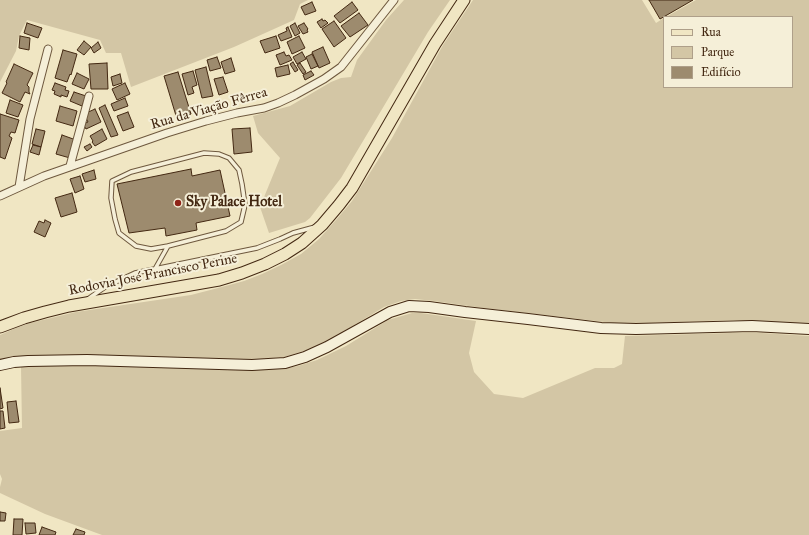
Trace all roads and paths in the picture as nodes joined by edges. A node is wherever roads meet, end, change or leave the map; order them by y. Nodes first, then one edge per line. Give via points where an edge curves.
1 (394, 0) edge
2 (464, 0) edge
3 (48, 49) dead end
4 (89, 96) dead end
5 (70, 166) junction
6 (18, 187) junction
7 (0, 196) edge
8 (322, 225) junction
9 (168, 246) junction
10 (155, 269) junction
11 (81, 304) junction
12 (0, 327) edge
13 (809, 329) edge
14 (0, 365) edge

1 - 5 street, Rua da Viação Fêrrea via 341,67 295,95 264,108 206,121
2 - 8 main road, Rodovia José Francisco Perine via 435,44 352,188
3 - 6 street via 30,119
4 - 5 street
5 - 6 street, Rua da Viação Fêrrea
6 - 7 street, Rua da Viação Fêrrea
8 - 10 lane via 256,248
8 - 11 main road, Rodovia José Francisco Perine via 285,254 242,273 219,280
9 - 9 lane via 151,249 136,246 119,233 111,198 112,181 131,172 204,153 230,158 239,170 242,184 245,205 241,222 226,231
9 - 10 lane
10 - 11 lane via 135,273 105,287
11 - 12 main road, Rodovia José Francisco Perine via 45,312
13 - 14 main road via 752,326 601,328 408,306 390,312 327,347 285,363 252,365 87,360 28,361

